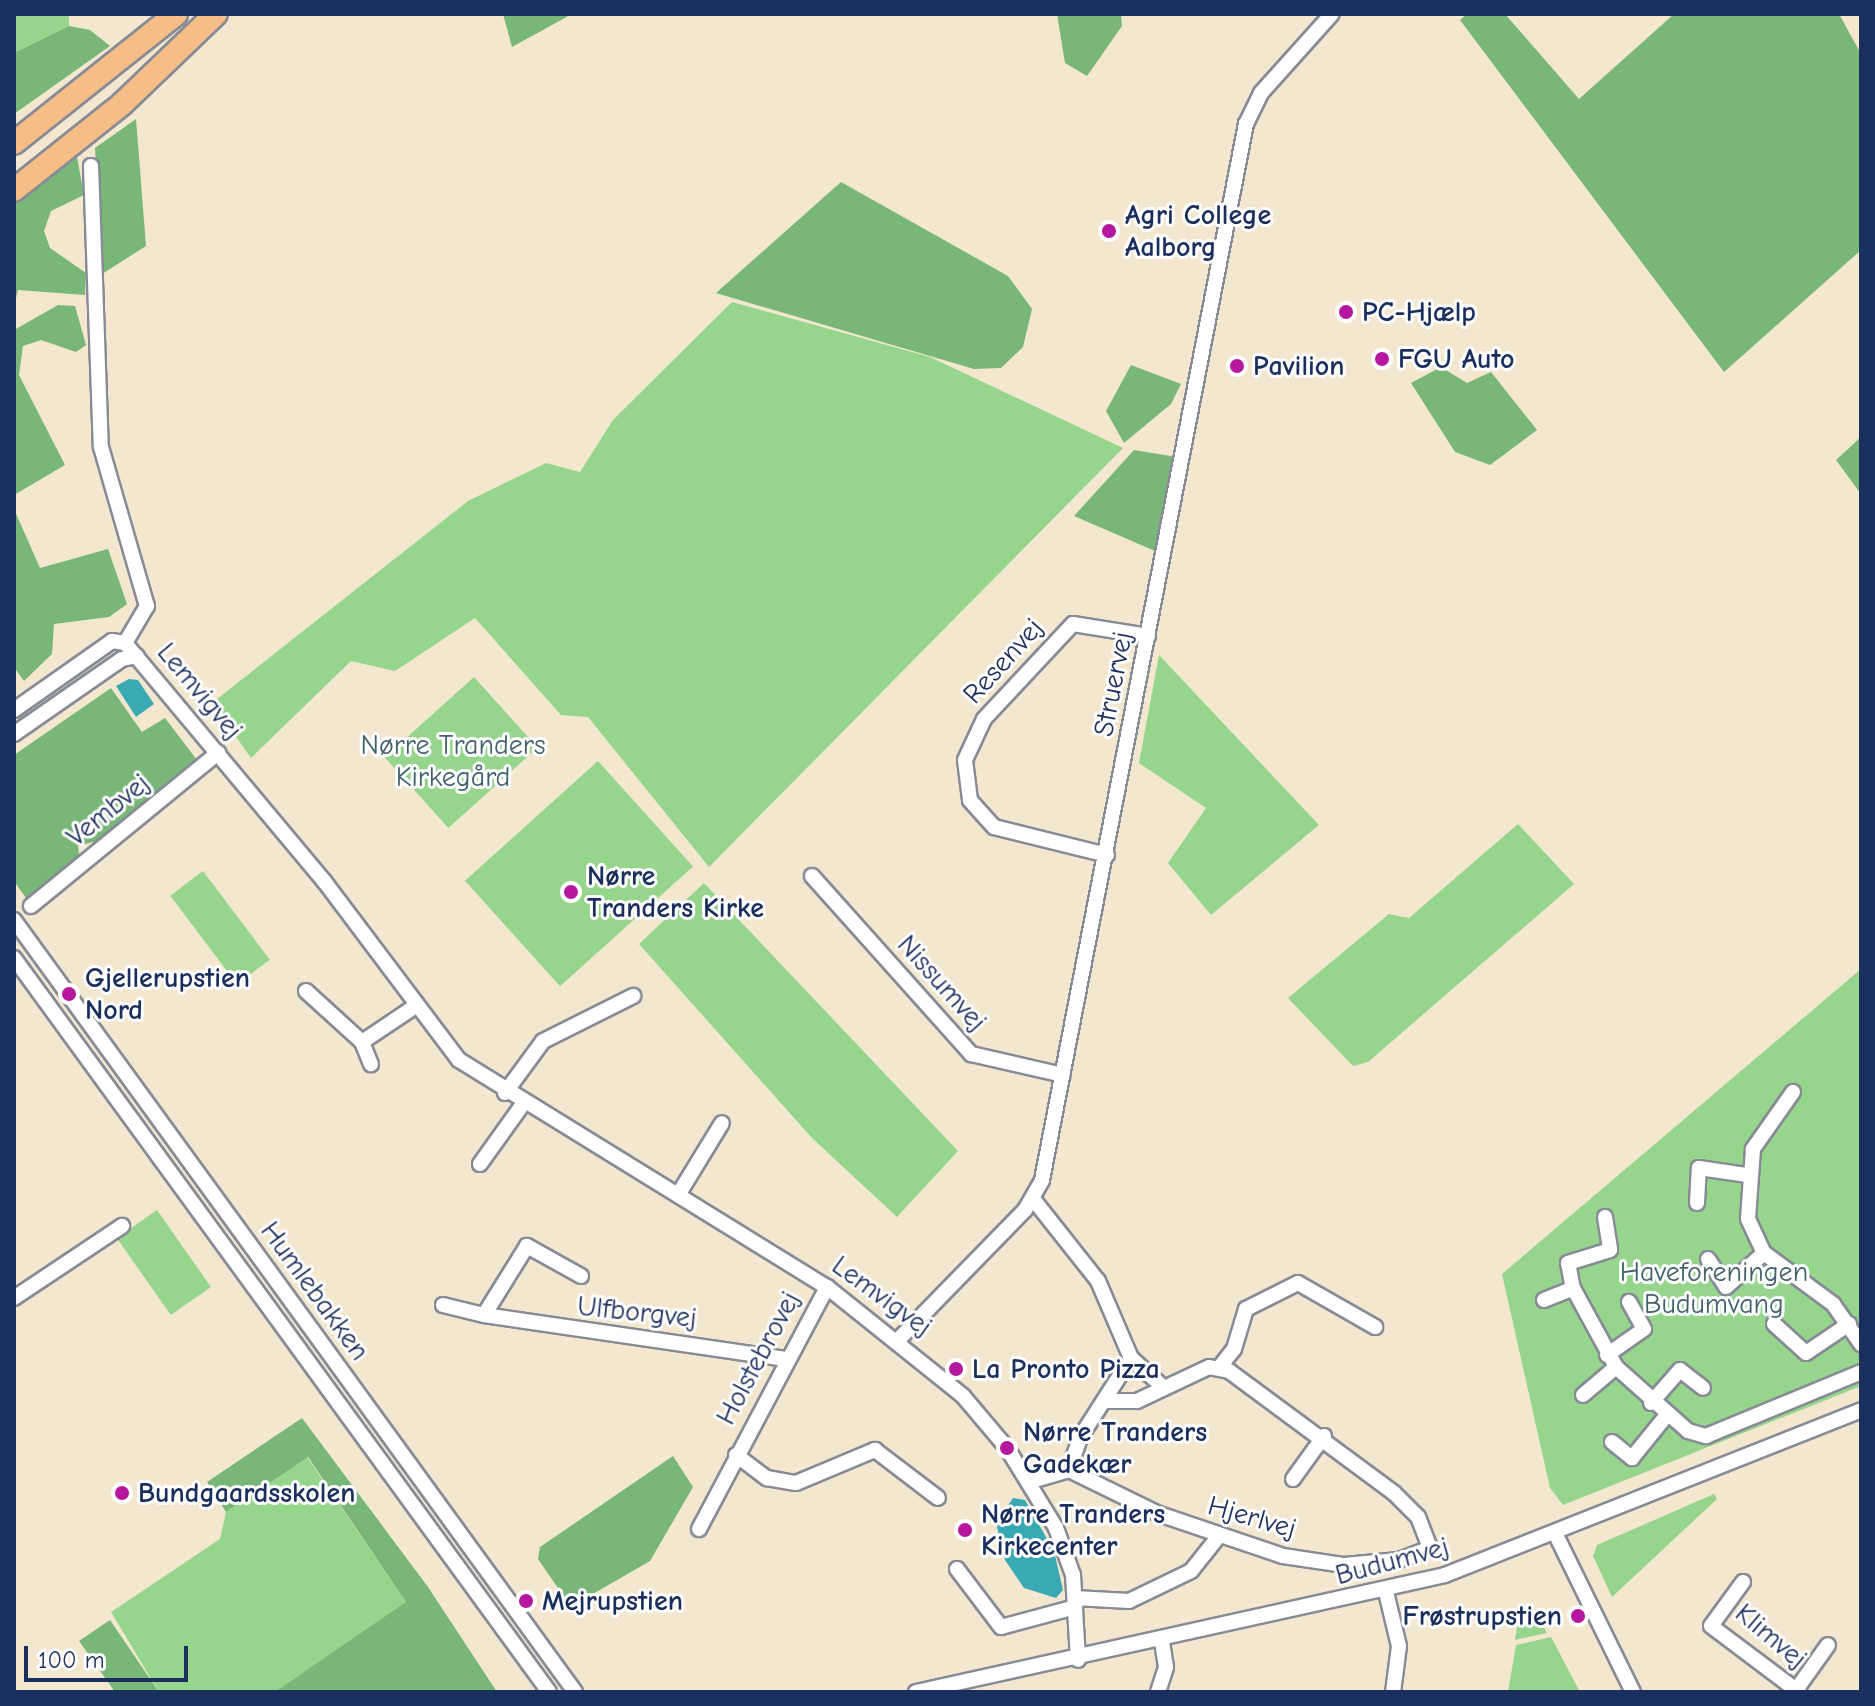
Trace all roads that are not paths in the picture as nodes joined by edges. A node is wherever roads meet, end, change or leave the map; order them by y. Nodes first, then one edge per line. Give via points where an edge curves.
1 (214, 14) edge
2 (1332, 14) edge
3 (170, 20) edge
4 (14, 130) edge
5 (14, 143) edge
6 (91, 166) dead end
7 (14, 173) edge
8 (14, 190) edge
9 (1148, 636) junction
10 (125, 643) junction
11 (137, 656) junction
12 (15, 710) edge
13 (14, 734) edge
14 (218, 753) junction
15 (1107, 855) junction
16 (812, 876) dead end
17 (31, 906) dead end
18 (14, 920) edge
19 (14, 958) edge
20 (306, 991) dead end
21 (633, 996) dead end
22 (414, 1007) junction
23 (362, 1042) junction
24 (371, 1064) dead end
25 (1063, 1075) junction
26 (1793, 1092) dead end
27 (505, 1093) junction
28 (523, 1104) junction
29 (722, 1123) dead end
30 (480, 1164) dead end
31 (1747, 1175) junction
32 (678, 1195) junction
33 (1033, 1199) junction
34 (1697, 1203) dead end
35 (1605, 1217) dead end
36 (122, 1226) dead end
37 (1764, 1253) junction
38 (1708, 1259) dead end
39 (581, 1276) dead end
40 (827, 1287) junction
41 (1573, 1288) junction
42 (14, 1298) edge
43 (1544, 1300) dead end
44 (1629, 1302) dead end
45 (443, 1305) dead end
46 (484, 1315) junction
47 (1774, 1324) dead end
48 (1849, 1324) junction
49 (1375, 1327) dead end
50 (900, 1338) junction
51 (1861, 1344) edge
52 (1131, 1358) junction
53 (786, 1359) junction
54 (1611, 1361) junction
55 (1219, 1368) junction
56 (1861, 1372) edge
57 (1163, 1387) junction
58 (1703, 1388) dead end
59 (1583, 1395) dead end
60 (1108, 1401) junction
61 (1651, 1403) junction
62 (1861, 1410) edge
63 (1666, 1416) junction
64 (1324, 1436) junction
65 (1612, 1442) dead end
66 (736, 1455) junction
67 (1069, 1470) junction
68 (1293, 1479) dead end
69 (1028, 1482) junction
70 (938, 1498) dead end
71 (699, 1529) dead end
72 (1556, 1535) junction
73 (1218, 1537) junction
74 (977, 1568) dead end
75 (1743, 1582) dead end
76 (1386, 1592) junction
77 (1075, 1603) junction
78 (1162, 1642) junction
79 (1828, 1645) dead end
80 (1078, 1660) junction
81 (547, 1688) edge
82 (1798, 1691) edge
83 (575, 1692) edge
84 (916, 1692) edge
85 (1158, 1692) edge
86 (1393, 1692) edge
87 (1633, 1692) edge

1 - 7 highway
1 - 8 highway via 122,104
2 - 9 street, Struervej via 1261,93 1246,124
3 - 4 highway
3 - 5 highway
6 - 10 street, Lemvigvej via 101,447 147,606
9 - 15 street, Struervej
9 - 15 street, Resenvej via 1073,624 984,719 965,760 970,800 994,827
10 - 11 street, Lemvigvej
10 - 12 street via 112,641
11 - 13 street via 122,659
11 - 14 street, Lemvigvej
14 - 17 street, Vembvej
14 - 22 street, Lemvigvej via 324,881
15 - 25 street, Struervej
16 - 25 street, Nissumvej via 971,1054
18 - 83 street, Humlebakken
19 - 81 street, Humlebakken
20 - 23 street
21 - 27 street via 543,1041
22 - 23 street
22 - 27 street, Lemvigvej via 459,1060
23 - 24 street
25 - 33 street, Struervej
26 - 31 street via 1765,1126
27 - 28 street, Lemvigvej
28 - 30 street
28 - 32 street, Lemvigvej
29 - 32 street
31 - 34 street via 1699,1168
31 - 37 street via 1748,1219
32 - 40 street, Lemvigvej
33 - 50 street
33 - 52 street via 1098,1281
35 - 41 street via 1610,1250 1568,1263
36 - 42 street
37 - 38 street via 1726,1287
37 - 48 street
39 - 46 street, Ulfborgvej via 527,1246
40 - 50 street, Lemvigvej
40 - 53 street, Holstebrovej
41 - 43 street
41 - 54 street
44 - 54 street via 1644,1329
45 - 46 street, Ulfborgvej
46 - 53 street, Ulfborgvej
47 - 48 street via 1806,1353
48 - 51 street
49 - 55 street via 1298,1283 1246,1309 1234,1349
50 - 69 street, Lemvigvej via 963,1396
52 - 57 street
52 - 60 street
53 - 66 street, Holstebrovej
54 - 59 street
54 - 61 street
55 - 57 street
55 - 64 street
56 - 63 street via 1706,1436
57 - 60 street via 1137,1401
58 - 61 street via 1680,1370
60 - 67 street via 1081,1436
61 - 63 street
62 - 72 street, Budumvej
63 - 65 street via 1632,1458
64 - 68 street
64 - 73 street, Hjerlvej via 1418,1517 1430,1548 1399,1560 1344,1565
66 - 70 street, Holstebrovej via 767,1478 796,1483 875,1450
66 - 71 street, Holstebrovej
67 - 69 street
67 - 73 street, Hjerlvej
69 - 77 street, Lemvigvej via 1056,1528
72 - 76 street, Budumvej
72 - 87 street
73 - 77 street via 1191,1571 1129,1601
74 - 77 street via 960,1574 1001,1627
75 - 82 street, Klimvej via 1711,1626
76 - 78 street, Budumvej
76 - 86 street via 1399,1638
77 - 80 street, Lemvigvej
78 - 80 street, Budumvej
78 - 85 street via 1166,1667
79 - 82 street, Klimvej
80 - 84 street, Budumvej

